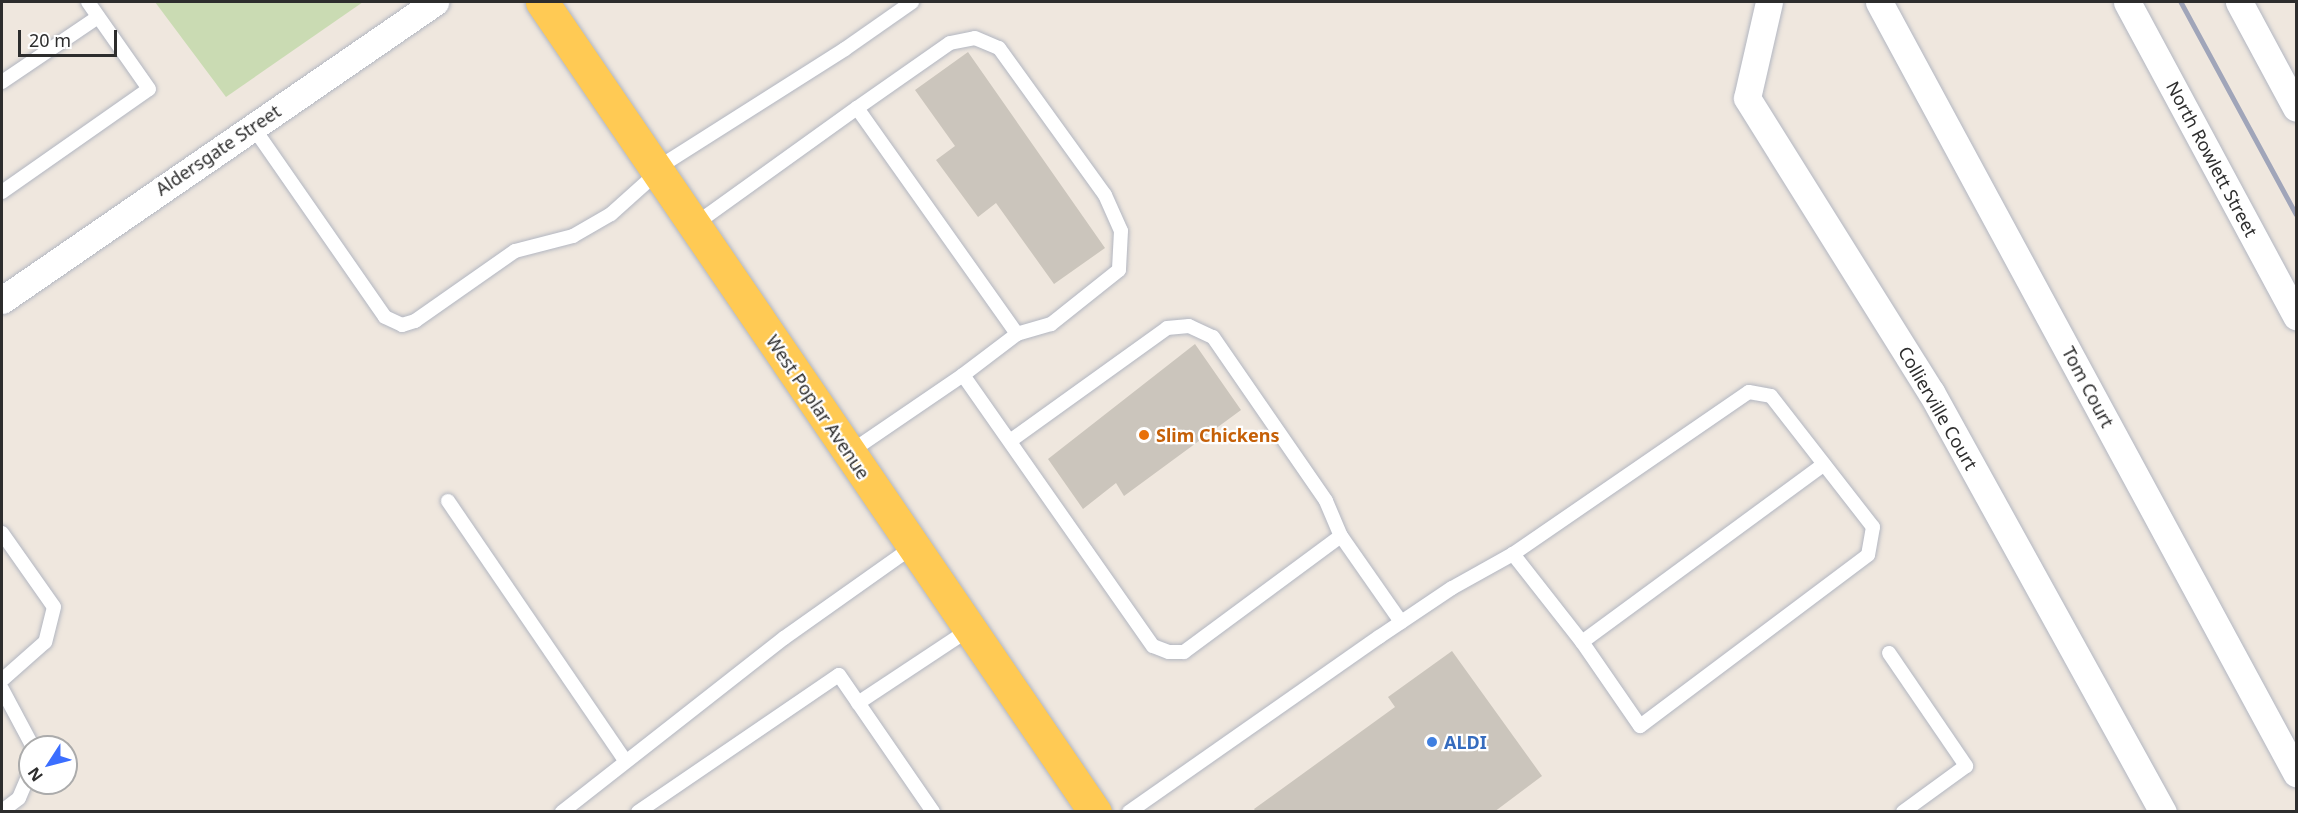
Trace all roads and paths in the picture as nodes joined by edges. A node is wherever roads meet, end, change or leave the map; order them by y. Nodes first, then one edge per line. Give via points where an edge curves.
1 (87, 2) edge
2 (435, 2) edge
3 (542, 2) edge
4 (912, 2) edge
5 (1769, 2) edge
6 (1879, 2) edge
7 (2127, 2) edge
8 (2239, 2) edge
9 (98, 16) junction
10 (2, 82) edge
11 (857, 108) junction
12 (2296, 108) edge
13 (253, 127) junction
14 (657, 170) junction
15 (2, 192) edge
16 (694, 225) junction
17 (2, 300) edge
18 (2296, 316) edge
19 (1017, 334) junction
20 (963, 375) junction
21 (1010, 441) junction
22 (849, 452) junction
23 (1824, 464) junction
24 (448, 501) dead end
25 (2, 533) edge
26 (1341, 536) junction
27 (914, 546) junction
28 (1512, 554) junction
29 (1401, 622) junction
30 (970, 629) junction
31 (1582, 642) junction
32 (1889, 653) dead end
33 (2, 680) edge
34 (2, 689) edge
35 (858, 703) junction
36 (27, 735) edge
37 (626, 760) junction
38 (2296, 773) edge
39 (20, 795) edge
40 (2, 811) edge
41 (562, 812) edge
42 (638, 812) edge
43 (933, 812) edge
44 (1095, 812) edge
45 (1129, 812) edge
46 (1903, 812) edge
47 (2163, 812) edge

1 - 9 lane
2 - 13 street, Aldersgate Street
3 - 14 main road, West Poplar Avenue
4 - 14 lane
5 - 47 street, Collierville Court via 1747,98 1931,392
6 - 38 street, Tom Court
7 - 18 street, North Rowlett Street
8 - 12 street
9 - 10 lane
9 - 15 lane via 149,89
11 - 16 lane
11 - 19 lane
11 - 19 lane via 950,43 975,38 999,48 1105,195 1121,231 1119,270 1052,324
13 - 14 lane via 385,317 402,324 415,321 515,251 573,236 611,214
13 - 17 street, Aldersgate Street
14 - 16 main road, West Poplar Avenue
16 - 22 main road, West Poplar Avenue
19 - 20 lane
20 - 21 lane
20 - 22 lane
21 - 26 lane via 1153,646 1169,652 1184,652
21 - 26 lane via 1167,328 1189,326 1213,337 1326,501
22 - 27 main road, West Poplar Avenue
23 - 28 lane via 1771,396 1749,392
23 - 31 lane
23 - 31 lane via 1874,527 1868,555 1640,726
24 - 37 lane
25 - 33 lane via 54,607 45,642
26 - 29 lane
27 - 30 main road, West Poplar Avenue
27 - 37 lane via 784,638
28 - 29 lane
28 - 31 lane
29 - 45 lane
30 - 35 lane
30 - 44 main road, West Poplar Avenue
32 - 46 lane via 1966,766
34 - 36 lane
35 - 42 lane via 839,675
35 - 43 lane
37 - 41 lane
39 - 40 lane

